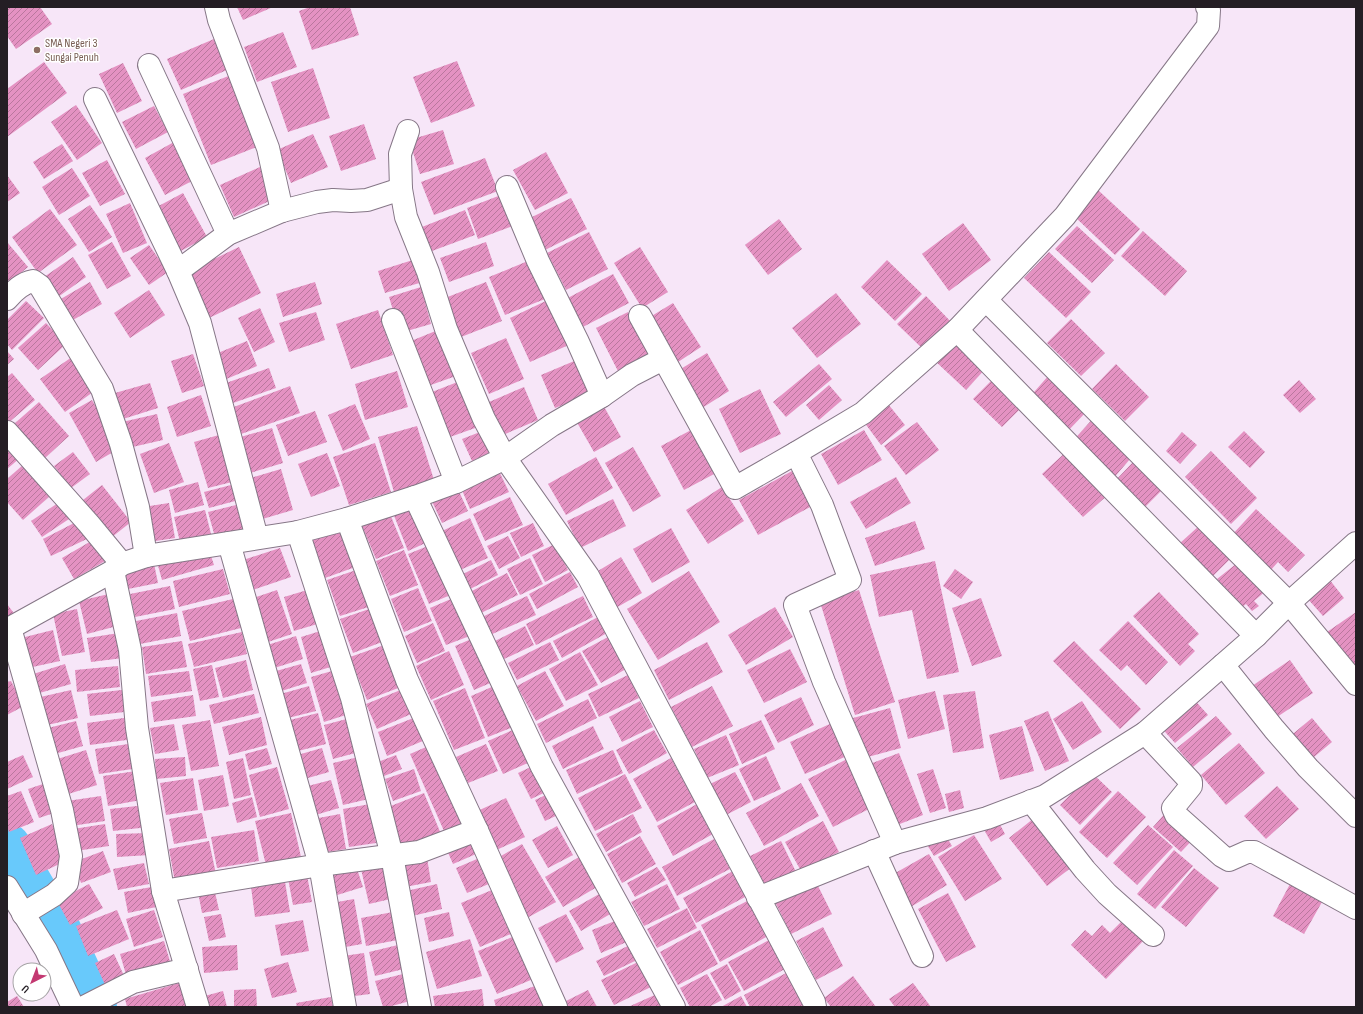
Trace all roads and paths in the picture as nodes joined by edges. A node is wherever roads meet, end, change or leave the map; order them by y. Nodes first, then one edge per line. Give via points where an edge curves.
1 (216, 7) edge
2 (1207, 7) edge
3 (149, 65) dead end
4 (95, 100) dead end
5 (408, 131) dead end
6 (507, 187) dead end
7 (401, 189) junction
8 (282, 211) junction
9 (228, 234) junction
10 (178, 271) junction
11 (7, 299) edge
12 (986, 300) junction
13 (640, 316) dead end
14 (393, 320) dead end
15 (957, 330) junction
16 (663, 359) junction
17 (602, 396) junction
18 (7, 432) edge
19 (796, 453) junction
20 (504, 458) junction
21 (456, 482) junction
22 (415, 497) junction
23 (347, 519) junction
24 (298, 532) junction
25 (257, 538) junction
26 (229, 543) junction
27 (1356, 544) edge
28 (146, 556) junction
29 (117, 568) junction
30 (1289, 603) junction
31 (9, 629) edge
32 (1256, 636) junction
33 (1223, 665) junction
34 (1356, 684) edge
35 (1145, 733) junction
36 (1031, 801) junction
37 (1356, 816) edge
38 (477, 830) junction
39 (895, 842) junction
40 (874, 851) junction
41 (392, 856) junction
42 (320, 865) junction
43 (7, 887) edge
44 (163, 891) junction
45 (758, 898) junction
46 (1356, 908) edge
47 (24, 914) junction
48 (1152, 935) dead end
49 (922, 956) dead end
50 (187, 969) junction
51 (81, 1007) edge
52 (198, 1007) edge
53 (345, 1007) edge
54 (420, 1007) edge
55 (556, 1007) edge
56 (674, 1007) edge
57 (815, 1007) edge

1 - 8 street via 268,148
2 - 12 street via 1208,26 1070,210
3 - 9 street
4 - 10 street
5 - 7 street via 400,154
6 - 17 street via 538,261
7 - 8 street via 367,200 317,202
7 - 20 street via 406,217 428,272 446,329 484,419
8 - 9 street
9 - 10 street
10 - 25 street via 200,323
11 - 28 street via 27,282 33,281 40,286 102,389 121,444 138,507
12 - 15 street
12 - 30 street
13 - 16 street
14 - 21 street
15 - 19 street via 863,413
15 - 32 street
16 - 17 street via 632,375
16 - 19 street via 735,488
17 - 20 street via 552,425
18 - 29 street via 89,524
19 - 39 street via 822,506 850,580 795,605 824,682
20 - 21 street
20 - 45 street via 588,576
21 - 22 street
22 - 23 street
22 - 56 street via 542,767
23 - 24 street
23 - 38 street via 407,680
24 - 25 street
24 - 41 street via 352,698
25 - 26 street
26 - 28 street
26 - 42 street
27 - 30 street
28 - 29 street
29 - 31 street
29 - 44 street via 130,650 137,728
30 - 32 street
30 - 34 street
31 - 47 street via 62,810 71,856 68,883
32 - 33 street
33 - 35 street
33 - 37 street via 1308,768
35 - 36 street via 1045,796
35 - 46 street via 1191,782 1191,786 1173,808 1176,815 1222,856 1229,860 1247,852 1254,852
36 - 39 street via 987,818
36 - 48 street via 1107,894
38 - 41 street via 419,852
38 - 55 street
39 - 40 street
40 - 45 street
40 - 49 street
41 - 42 street
41 - 54 street
42 - 44 street
42 - 53 street
43 - 47 street
44 - 50 street
45 - 57 street
47 - 51 street
50 - 51 street via 133,982
50 - 52 street

